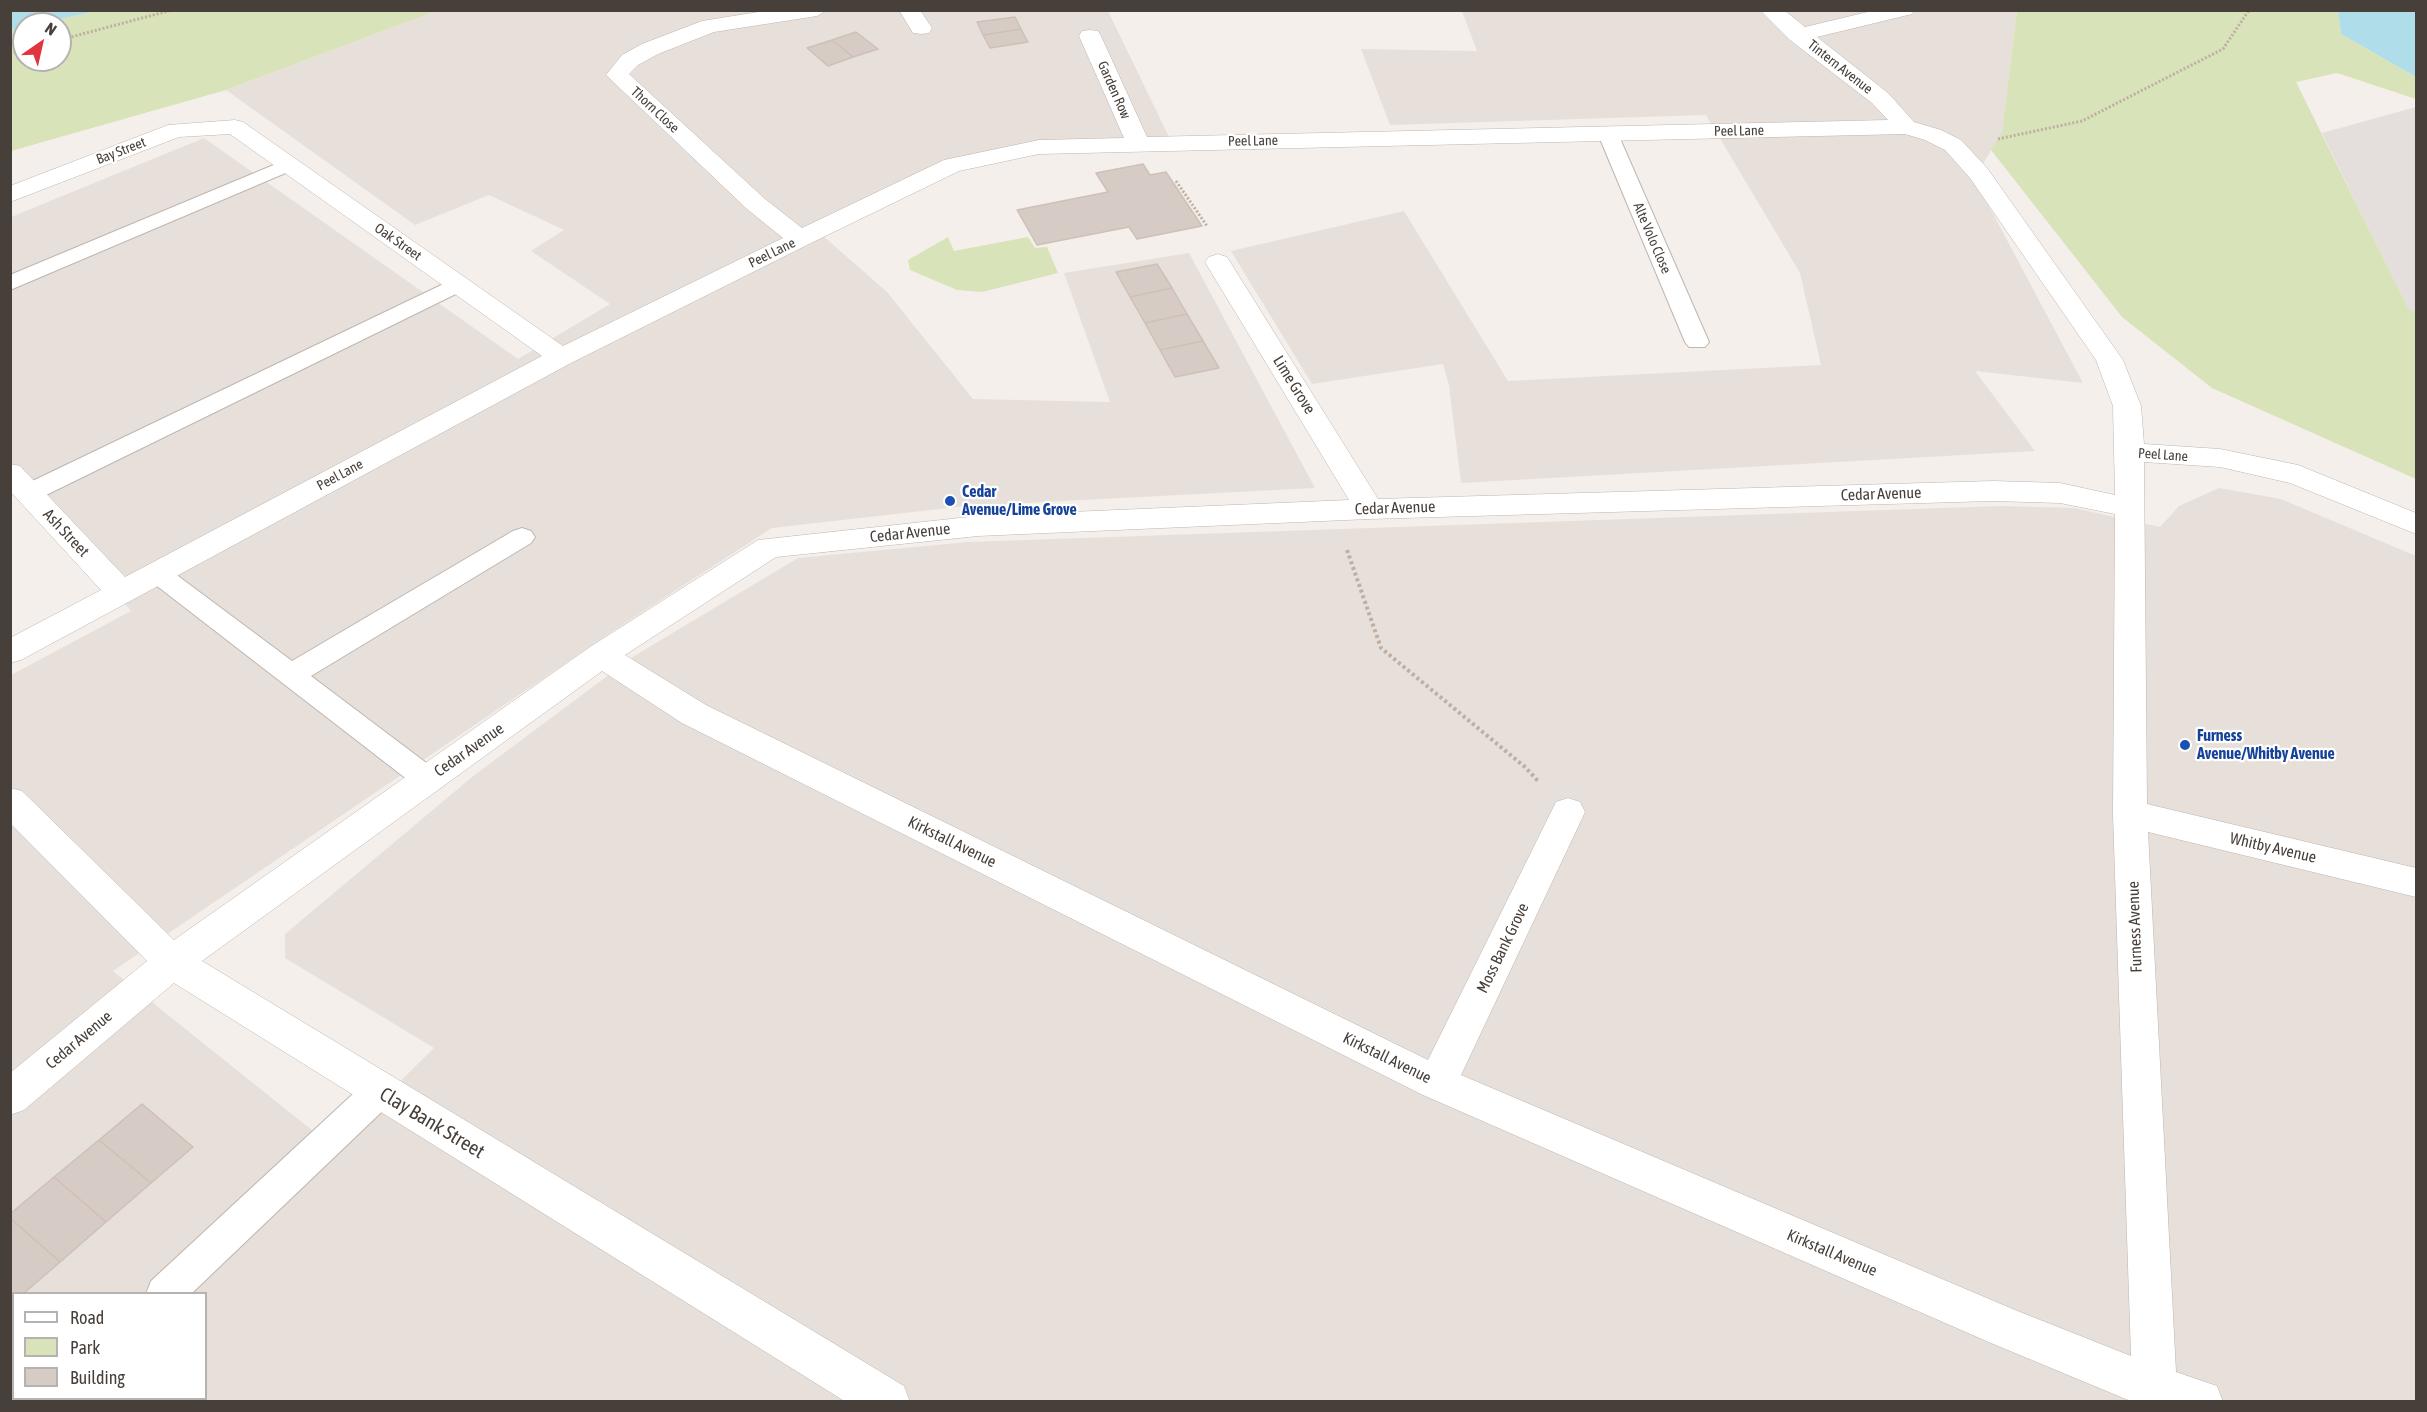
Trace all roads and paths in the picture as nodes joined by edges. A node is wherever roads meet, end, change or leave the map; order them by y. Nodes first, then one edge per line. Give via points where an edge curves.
1 (172, 10) edge
2 (817, 10) edge
3 (1770, 10) edge
4 (1905, 10) edge
5 (2249, 10) edge
6 (1798, 35) junction
7 (1090, 36) dead end
8 (72, 37) edge
9 (1906, 127) junction
10 (235, 128) joint
11 (1608, 134) junction
12 (1144, 144) junction
13 (1953, 145) junction
14 (288, 165) junction
15 (10, 195) edge
16 (800, 239) junction
17 (1218, 261) joint
18 (10, 283) edge
19 (458, 284) junction
20 (1697, 342) dead end
21 (561, 357) junction
22 (2130, 452) junction
23 (20, 483) edge
24 (2131, 508) junction
25 (1369, 509) junction
26 (1333, 511) junction
27 (2416, 524) edge
28 (522, 537) dead end
29 (157, 573) junction
30 (121, 592) junction
31 (10, 652) edge
32 (602, 655) junction
33 (290, 675) junction
34 (427, 779) junction
35 (10, 801) edge
36 (1568, 813) joint
37 (2130, 814) junction
38 (2416, 882) edge
39 (172, 962) junction
40 (1437, 1083) junction
41 (380, 1091) junction
42 (10, 1098) edge
43 (165, 1292) edge
44 (2154, 1394) edge
45 (888, 1401) edge
46 (2201, 1401) edge

1 - 8 path
2 - 16 street, Thorn Close via 710,26 650,49 630,60 617,75 756,204
3 - 6 street, Tintern Avenue
4 - 6 street
5 - 13 path via 2223,49 2082,121 2013,137
6 - 9 street, Tintern Avenue via 1880,98
7 - 12 street, Garden Row
9 - 11 street, Peel Lane
9 - 13 street, Peel Lane
10 - 14 street, Oak Street
10 - 15 street, Bay Street via 176,130
11 - 12 street, Peel Lane
11 - 20 lane, Alte Volo Close
12 - 16 street, Peel Lane via 1039,147 952,165
12 - 17 path via 1221,246
13 - 22 street, Peel Lane via 1979,173 2109,360 2127,406
14 - 18 lane
14 - 19 street, Oak Street
16 - 21 street, Peel Lane
17 - 25 street, Lime Grove
19 - 21 street, Oak Street
19 - 23 lane
21 - 29 street, Peel Lane
22 - 24 street, Furness Avenue
22 - 27 street, Peel Lane via 2220,458 2298,475
23 - 30 street, Ash Street
24 - 25 street, Cedar Avenue via 2060,493 1993,491
24 - 37 street, Furness Avenue
25 - 26 street, Cedar Avenue
26 - 32 street, Cedar Avenue via 978,526 769,547
26 - 36 path via 1381,648 1525,767
28 - 33 lane
29 - 30 street, Peel Lane
29 - 33 lane
30 - 31 street, Peel Lane
32 - 34 street, Cedar Avenue
32 - 40 street, Kirkstall Avenue via 694,714
33 - 34 lane
34 - 39 street, Cedar Avenue
35 - 39 street, Clay Bank Street
36 - 40 street, Moss Bank Grove
37 - 38 street, Whitby Avenue
37 - 44 street, Furness Avenue
39 - 41 street, Clay Bank Street
39 - 42 street, Cedar Avenue
40 - 44 street, Kirkstall Avenue
41 - 43 lane
41 - 45 street, Clay Bank Street
44 - 46 street, Kirkstall Avenue

